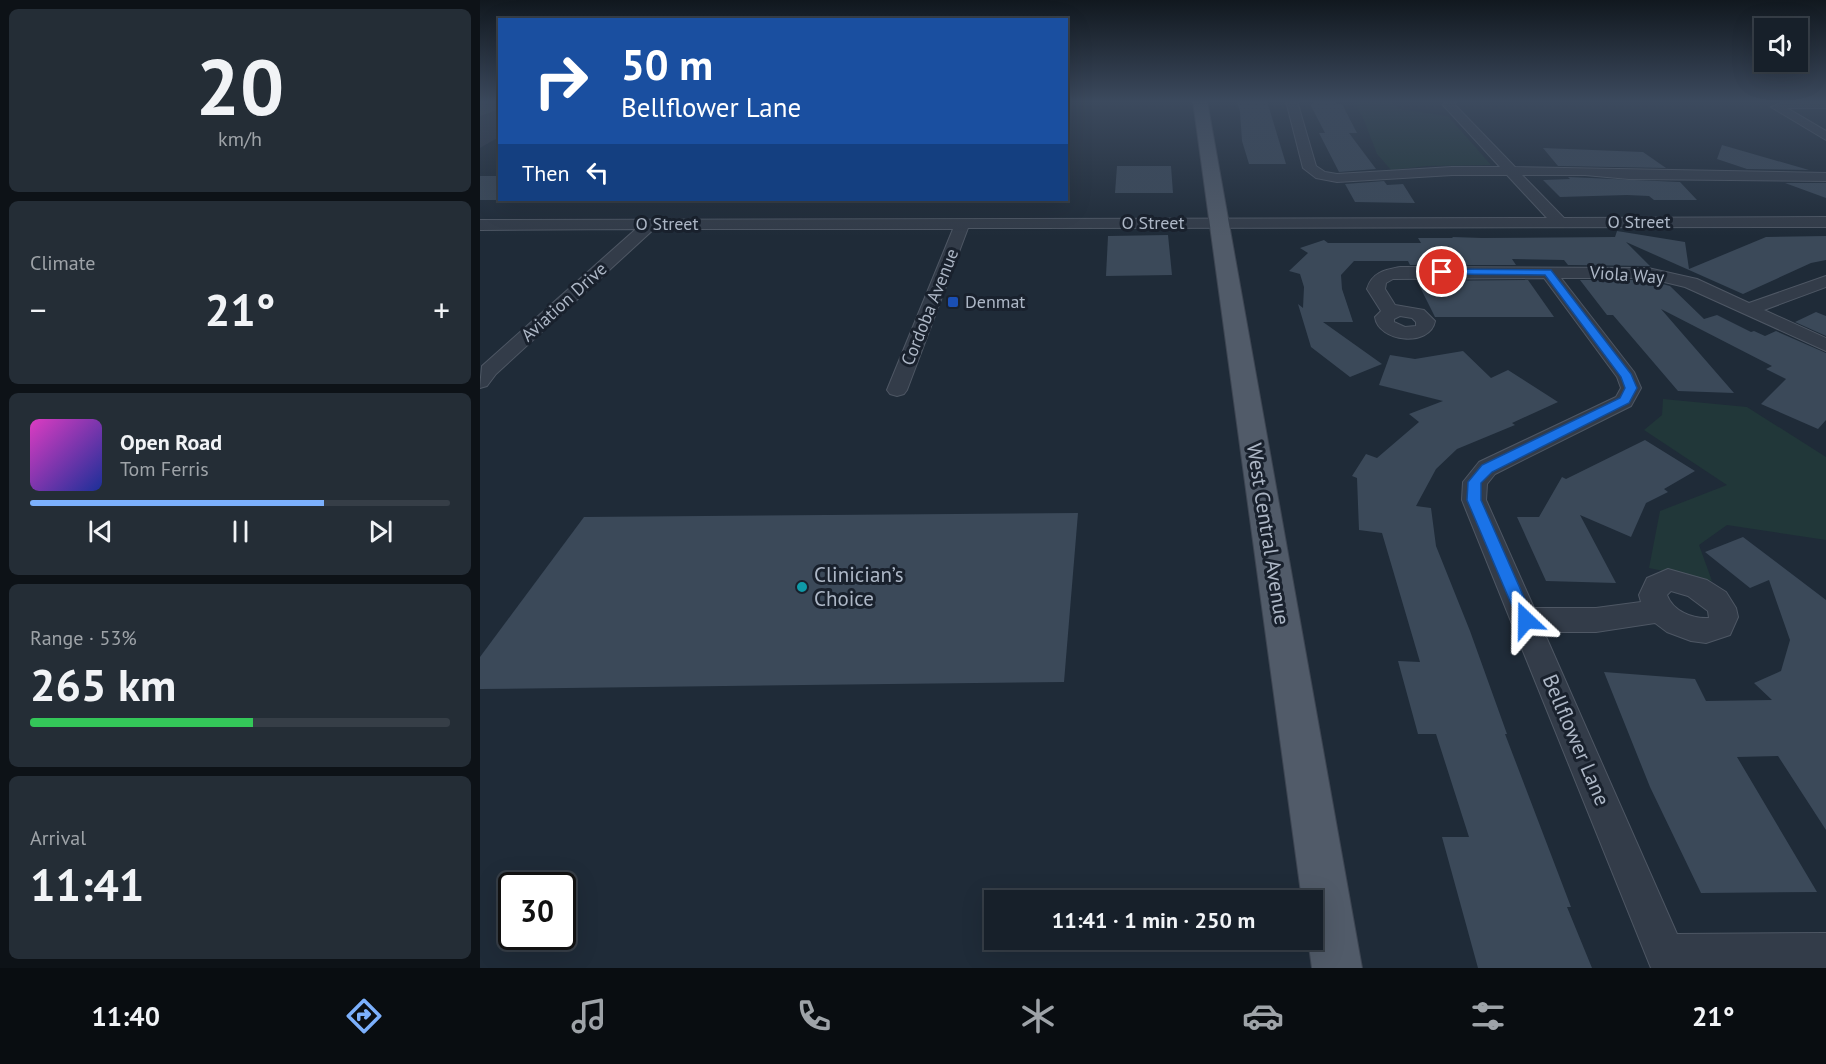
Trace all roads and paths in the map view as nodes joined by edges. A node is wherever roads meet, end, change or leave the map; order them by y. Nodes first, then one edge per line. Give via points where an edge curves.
1 (1207, 146) edge
2 (1304, 146) edge
3 (1488, 146) edge
4 (1699, 164) dead end
5 (1511, 171) junction
6 (1716, 176) junction
7 (1826, 177) edge
8 (1558, 221) junction
9 (1826, 222) edge
10 (1218, 223) junction
11 (651, 224) junction
12 (963, 224) junction
13 (480, 225) edge
14 (1548, 272) junction
15 (1826, 281) edge
16 (1750, 309) junction
17 (1390, 312) dead end
18 (1826, 345) edge
19 (480, 382) edge
20 (897, 390) dead end
21 (1660, 611) dead end
22 (1526, 620) junction
23 (1826, 953) edge
24 (1668, 961) edge
25 (1337, 968) edge

1 - 10 main road, West Central Avenue
2 - 5 street via 1310,168 1329,177
3 - 5 street
4 - 6 street
5 - 6 street
5 - 8 street
6 - 7 street
8 - 9 street, O Street
8 - 10 street, O Street
10 - 12 street, O Street
10 - 25 main road, West Central Avenue
11 - 12 street, O Street
11 - 13 street, O Street
11 - 19 street, Aviation Drive
12 - 20 street, Cordoba Avenue
14 - 16 street, Viola Way via 1668,276
14 - 17 street, Viola Way via 1387,275 1378,281 1376,289
14 - 22 street, Bellflower Lane via 1627,376 1631,388 1624,401 1487,468 1475,482 1474,500
15 - 16 street
16 - 18 street, Viola Way
21 - 22 street via 1596,620
22 - 24 street, Bellflower Lane
23 - 24 street

